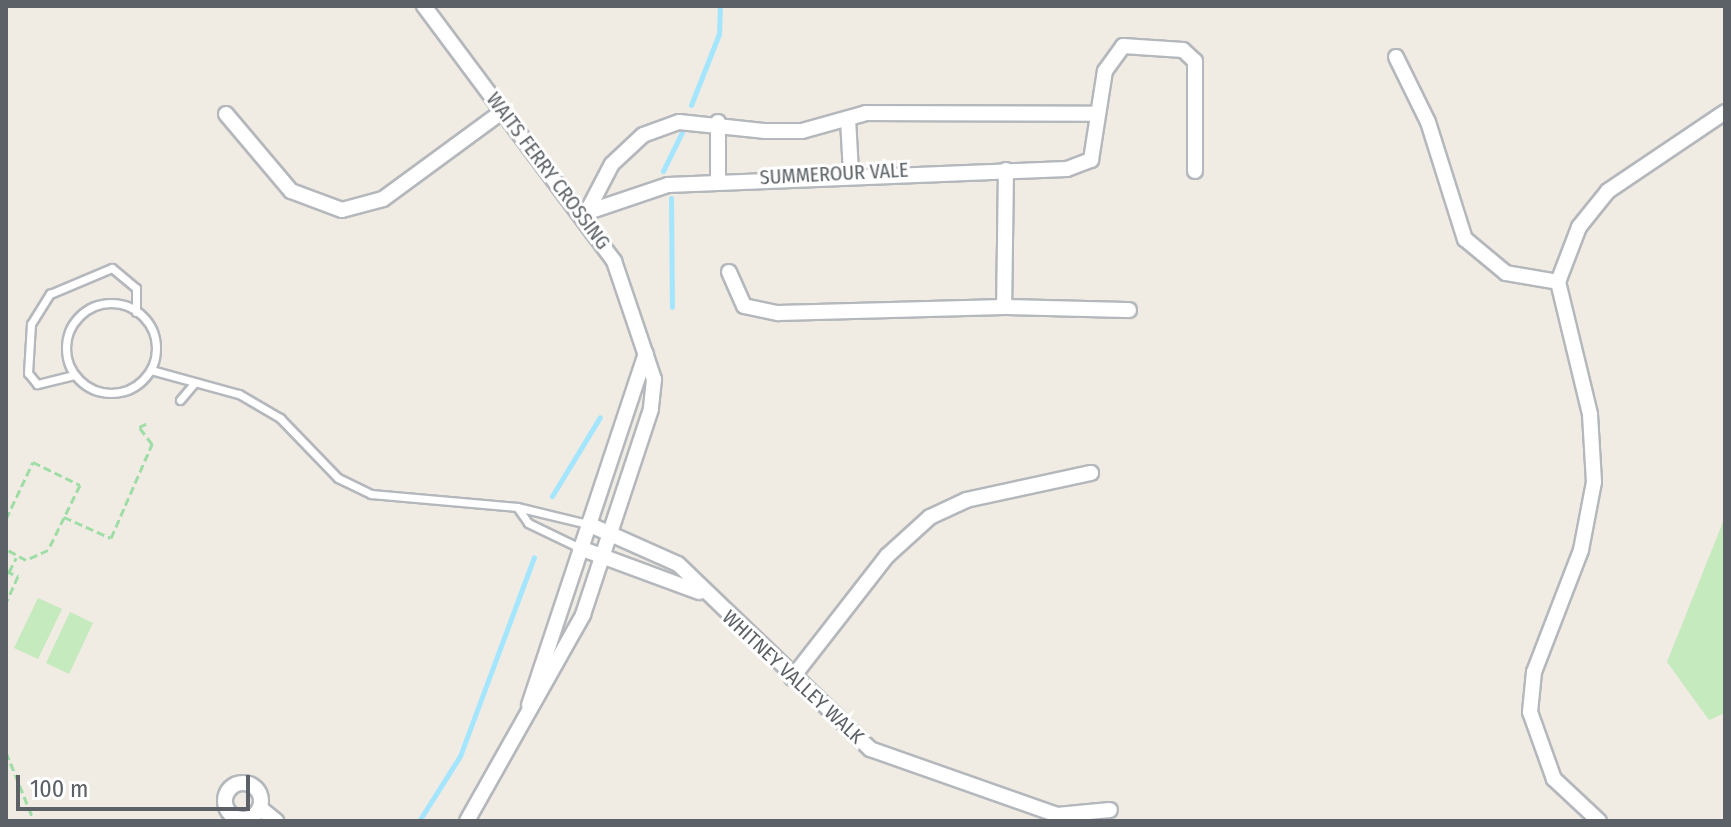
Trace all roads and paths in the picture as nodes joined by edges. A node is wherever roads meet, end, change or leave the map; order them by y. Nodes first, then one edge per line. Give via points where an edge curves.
1 (424, 6) edge
2 (1396, 57) dead end
3 (503, 111) junction
4 (1725, 112) edge
5 (226, 114) dead end
6 (1097, 114) junction
7 (848, 119) junction
8 (718, 122) junction
9 (1006, 170) junction
10 (1195, 171) dead end
11 (851, 173) junction
12 (718, 182) junction
13 (586, 210) junction
14 (729, 272) dead end
15 (1558, 282) junction
16 (1004, 307) junction
17 (1129, 310) dead end
18 (136, 312) junction
19 (646, 350) junction
20 (151, 370) junction
21 (74, 375) junction
22 (195, 382) junction
23 (180, 400) dead end
24 (148, 423) dead end
25 (1091, 473) dead end
26 (517, 507) junction
27 (64, 517) junction
28 (6, 519) edge
29 (588, 524) junction
30 (611, 533) junction
31 (580, 548) junction
32 (6, 549) edge
33 (603, 555) junction
34 (16, 557) junction
35 (7, 572) edge
36 (707, 595) junction
37 (6, 603) edge
38 (792, 678) junction
39 (525, 717) junction
40 (6, 752) edge
41 (260, 808) dead end
42 (1110, 810) dead end
43 (34, 821) edge
44 (276, 821) edge
45 (467, 821) edge
46 (1599, 821) edge

1 - 3 street, WAITS FERRY CROSSING
2 - 15 street via 1428,122 1465,239 1506,273
3 - 5 street via 383,199 342,210 291,191
3 - 13 street, WAITS FERRY CROSSING
4 - 15 street via 1608,191 1579,227
6 - 7 street via 866,113
6 - 9 street, SUMMEROUR VALE via 1091,160 1067,169
6 - 10 street via 1105,71 1123,46 1183,50 1195,61
7 - 8 street via 802,131
7 - 11 street
8 - 12 street
8 - 13 street via 679,122 643,135 612,164
9 - 11 street, SUMMEROUR VALE
9 - 16 street
11 - 12 street, SUMMEROUR VALE
12 - 13 street, SUMMEROUR VALE via 668,185
13 - 19 street, WAITS FERRY CROSSING via 633,300
14 - 16 street via 744,306 778,313
15 - 46 street via 1590,414 1594,482 1581,550 1534,672 1530,712 1554,779
16 - 17 street
18 - 20 lane via 155,340
18 - 21 lane via 103,304 77,319 65,346
18 - 21 lane via 136,288 112,268 50,294 31,324 28,373 37,384
19 - 29 street, WAITS FERRY CROSSING
19 - 30 street, WAITS FERRY CROSSING via 651,409
20 - 21 lane via 128,390 108,393
20 - 22 lane
22 - 23 lane
22 - 26 lane via 239,394 280,418 338,478 371,494
24 - 27 path via 139,427 152,444 111,538
25 - 38 street via 966,500 930,517 887,556
26 - 29 lane
26 - 31 lane via 528,523
27 - 28 path via 80,485 33,462
27 - 34 path via 48,550
29 - 30 street, WHITNEY VALLEY WALK
29 - 31 street, WAITS FERRY CROSSING
30 - 33 street, WAITS FERRY CROSSING
30 - 36 street, WHITNEY VALLEY WALK via 662,553
31 - 33 street, WHITNEY VALLEY WALK
31 - 39 street, WAITS FERRY CROSSING
32 - 34 path
33 - 36 street, WHITNEY VALLEY WALK
33 - 39 street, WAITS FERRY CROSSING via 573,638
34 - 35 path
35 - 37 path via 18,576
36 - 38 street, WHITNEY VALLEY WALK
38 - 42 street, WHITNEY VALLEY WALK via 847,733 895,761 1057,815
39 - 45 street, WAITS FERRY CROSSING
40 - 43 path
41 - 44 street

